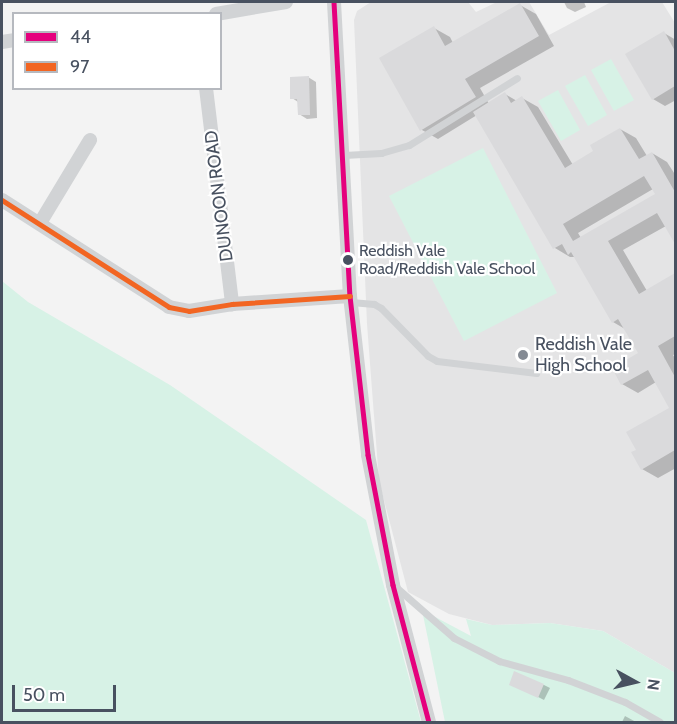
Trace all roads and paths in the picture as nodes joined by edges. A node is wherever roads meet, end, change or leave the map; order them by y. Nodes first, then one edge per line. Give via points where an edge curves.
1 (286, 2) edge
2 (338, 3) edge
3 (222, 13) edge
4 (517, 78) dead end
5 (206, 90) edge
6 (90, 140) dead end
7 (344, 155) junction
8 (2, 200) edge
9 (40, 223) junction
10 (351, 299) junction
11 (232, 304) junction
12 (536, 373) dead end
13 (393, 585) junction
14 (429, 723) edge
15 (660, 723) edge

1 - 3 street
2 - 7 street
4 - 7 lane via 408,145 381,153
5 - 11 street, DUNOON ROAD
6 - 9 street
7 - 10 street
8 - 9 street
9 - 11 street via 169,307 189,311
10 - 11 street
10 - 12 lane via 381,308 437,361
10 - 13 street via 368,455
13 - 14 street
13 - 15 lane via 454,638 499,661 568,680 625,702

